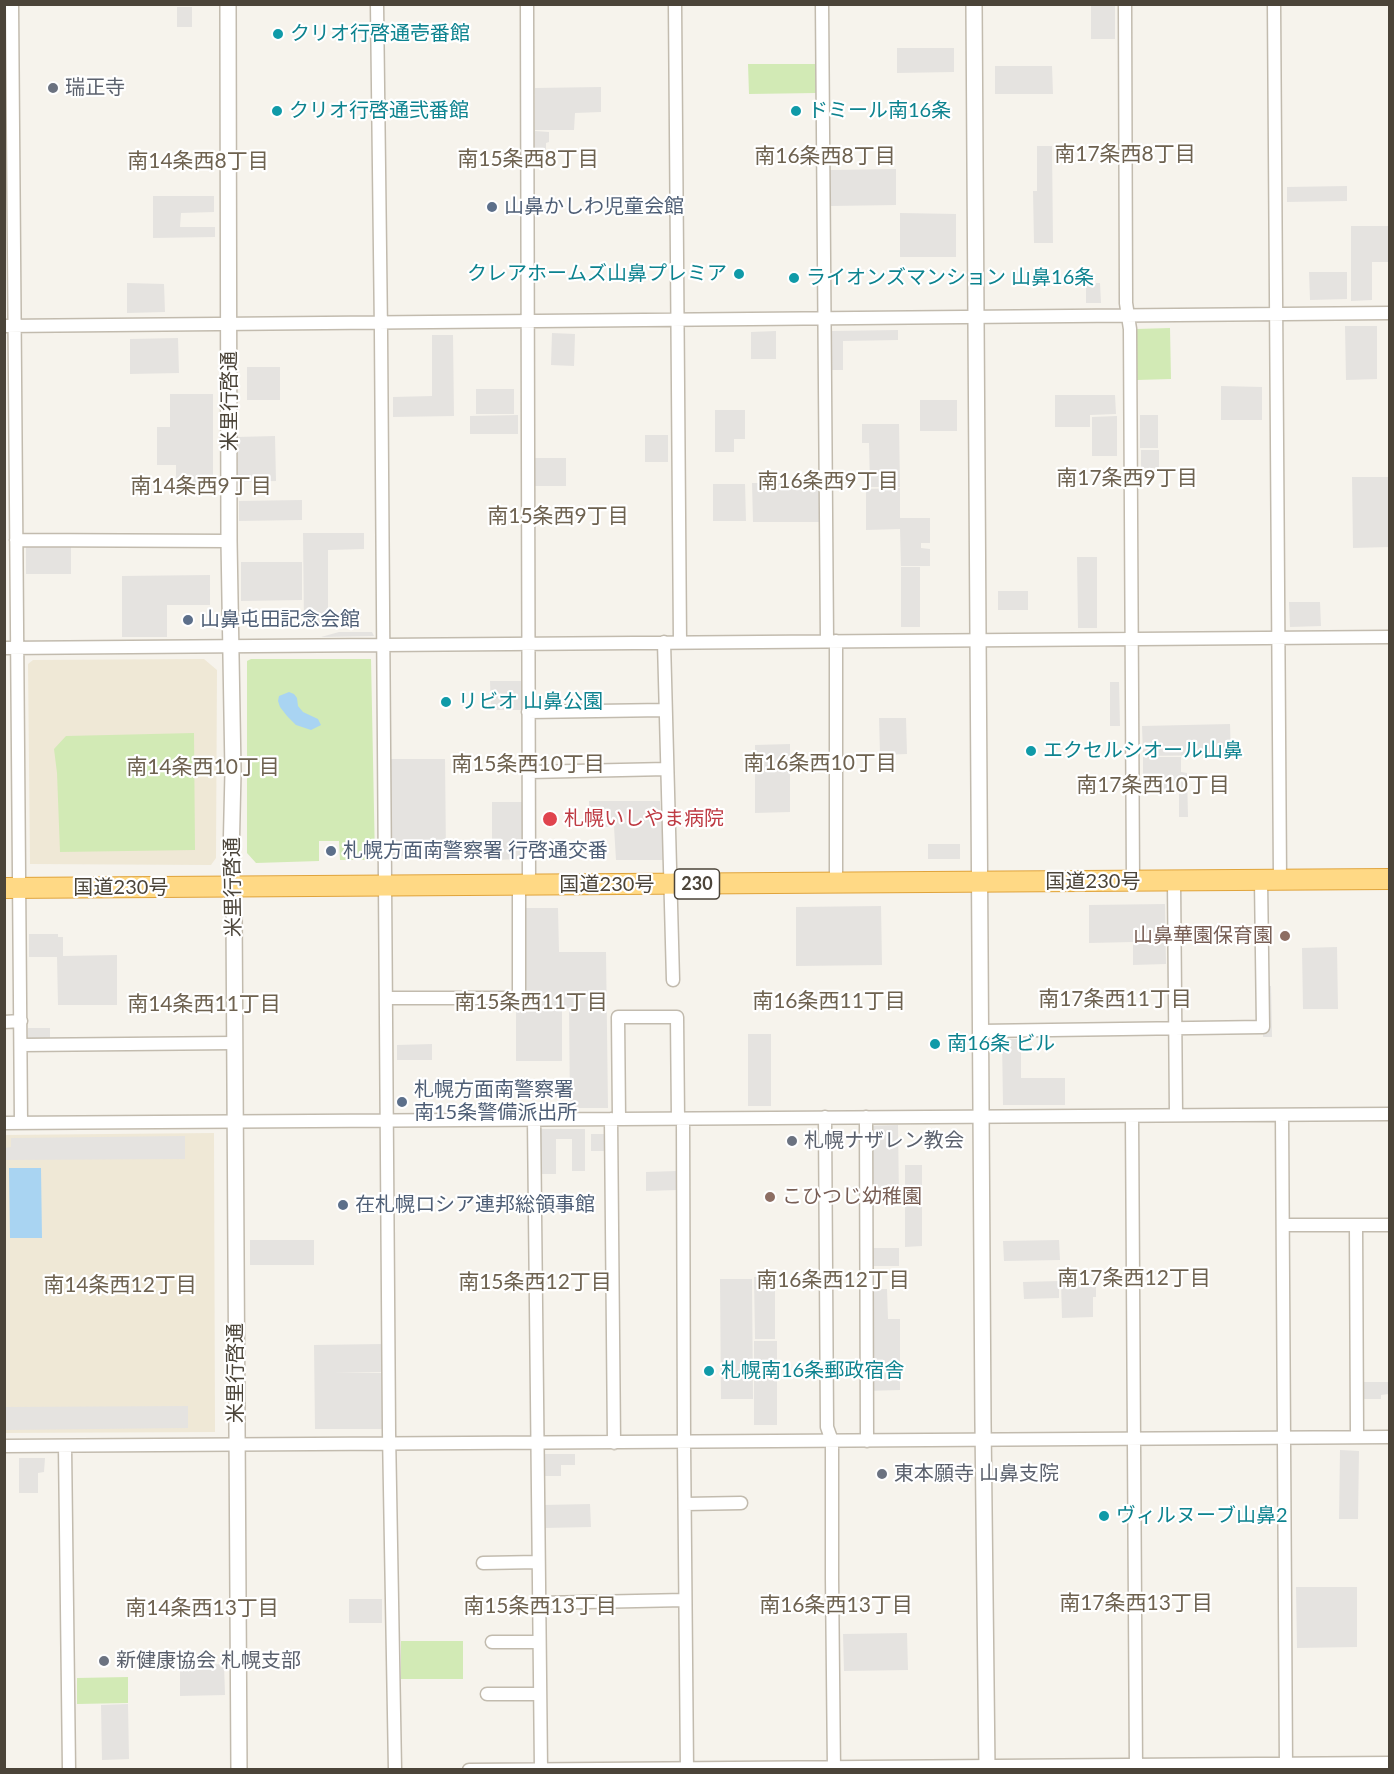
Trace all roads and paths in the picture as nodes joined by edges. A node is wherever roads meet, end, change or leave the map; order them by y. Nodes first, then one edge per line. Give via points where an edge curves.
1 (12, 4) edge
2 (228, 4) edge
3 (377, 4) edge
4 (527, 4) edge
5 (675, 4) edge
6 (822, 4) edge
7 (974, 4) edge
8 (1125, 4) edge
9 (1275, 4) edge
10 (1389, 314) edge
11 (1276, 315) junction
12 (976, 316) junction
13 (1128, 316) junction
14 (825, 318) junction
15 (677, 320) junction
16 (529, 321) junction
17 (381, 322) junction
18 (229, 324) junction
19 (10, 326) edge
20 (16, 540) junction
21 (229, 541) junction
22 (1389, 637) edge
23 (1279, 638) junction
24 (1131, 639) junction
25 (979, 640) junction
26 (832, 641) junction
27 (664, 642) junction
28 (680, 642) junction
29 (528, 644) junction
30 (383, 645) junction
31 (232, 646) junction
32 (10, 648) edge
33 (666, 710) junction
34 (528, 712) junction
35 (667, 769) junction
36 (529, 772) junction
37 (1271, 879) junction
38 (1389, 879) edge
39 (1174, 881) junction
40 (1133, 882) junction
41 (980, 883) junction
42 (670, 884) junction
43 (836, 884) junction
44 (524, 885) junction
45 (384, 886) junction
46 (233, 887) junction
47 (12, 888) edge
48 (673, 980) dead end
49 (386, 998) junction
50 (21, 1021) junction
51 (4, 1022) edge
52 (1176, 1029) junction
53 (980, 1031) junction
54 (234, 1043) junction
55 (21, 1045) junction
56 (1389, 1114) edge
57 (1176, 1115) junction
58 (1282, 1115) junction
59 (1131, 1116) junction
60 (825, 1117) junction
61 (866, 1117) junction
62 (981, 1117) junction
63 (534, 1119) junction
64 (615, 1119) junction
65 (681, 1119) junction
66 (387, 1120) junction
67 (235, 1121) junction
68 (4, 1123) edge
69 (21, 1123) junction
70 (1283, 1225) junction
71 (1356, 1225) junction
72 (1389, 1225) edge
73 (1357, 1437) junction
74 (1389, 1437) edge
75 (1284, 1438) junction
76 (1134, 1439) junction
77 (983, 1440) junction
78 (832, 1441) junction
79 (867, 1441) junction
80 (537, 1442) junction
81 (684, 1442) junction
82 (389, 1443) junction
83 (614, 1443) junction
84 (237, 1444) junction
85 (4, 1446) edge
86 (65, 1446) junction
87 (741, 1503) dead end
88 (685, 1504) junction
89 (538, 1562) junction
90 (483, 1563) dead end
91 (686, 1600) junction
92 (539, 1603) junction
93 (539, 1641) junction
94 (492, 1642) dead end
95 (487, 1694) dead end
96 (540, 1694) junction
97 (1389, 1763) edge
98 (1136, 1767) edge
99 (1286, 1767) edge
100 (834, 1768) edge
101 (987, 1768) edge
102 (485, 1769) edge
103 (541, 1769) edge
104 (634, 1769) edge
105 (687, 1769) edge
106 (69, 1770) edge
107 (239, 1770) edge
108 (395, 1770) edge
109 (470, 1770) edge

1 - 19 street
2 - 18 street, 米里行啓通
3 - 17 street
4 - 16 street
5 - 15 street
6 - 14 street
7 - 12 street
8 - 13 street
9 - 11 street
10 - 11 street
11 - 13 street
11 - 23 street
12 - 13 street
12 - 14 street
12 - 25 street
13 - 24 street
14 - 15 street
14 - 26 street
15 - 16 street
15 - 28 street
16 - 17 street
16 - 29 street
17 - 18 street
17 - 30 street
18 - 19 street
18 - 21 street, 米里行啓通
19 - 20 street
20 - 21 street
20 - 32 street
21 - 31 street, 米里行啓通
22 - 23 street
23 - 24 street
23 - 37 street
24 - 25 street
24 - 40 street
25 - 26 street
25 - 41 street
26 - 28 street
26 - 43 street
27 - 28 street
27 - 29 street
27 - 33 street
29 - 30 street
29 - 34 street
30 - 31 street
30 - 45 street
31 - 32 street
31 - 46 street, 米里行啓通
32 - 47 street
33 - 34 street
33 - 35 street
34 - 36 street
35 - 36 street
35 - 42 street
36 - 44 street
37 - 38 highway, 国道230号 / 230
37 - 39 highway, 国道230号 / 230
37 - 52 street via 1263,1027
39 - 40 highway, 国道230号 / 230
39 - 52 street
40 - 41 highway, 国道230号 / 230
41 - 43 highway, 国道230号 / 230
41 - 53 street
42 - 43 highway, 国道230号 / 230
42 - 44 highway, 国道230号 / 230
42 - 48 street
44 - 45 highway, 国道230号 / 230
44 - 49 street via 519,998
45 - 46 highway, 国道230号 / 230
45 - 49 street
46 - 47 highway, 国道230号 / 230
46 - 54 street, 米里行啓通
47 - 50 street
49 - 66 street
50 - 51 street
50 - 55 street
52 - 53 street
52 - 57 street
53 - 62 street
54 - 55 street
54 - 67 street, 米里行啓通
55 - 69 street
56 - 58 street
57 - 58 street
57 - 59 street
58 - 70 street
59 - 62 street
59 - 76 street
60 - 61 street
60 - 65 street
60 - 78 street via 827,1427
61 - 62 street
61 - 79 street
62 - 77 street
63 - 64 street
63 - 66 street
63 - 80 street
64 - 65 street
64 - 65 street via 618,1017 677,1017
64 - 83 street
65 - 81 street
66 - 67 street
66 - 82 street
67 - 69 street
67 - 84 street, 米里行啓通
68 - 69 street
70 - 71 street
70 - 75 street
71 - 72 street
71 - 73 street
73 - 74 street
73 - 75 street
75 - 76 street
75 - 99 street
76 - 77 street
76 - 98 street
77 - 79 street
77 - 101 street
78 - 79 street
78 - 81 street
78 - 100 street
80 - 82 street
80 - 83 street
80 - 89 street
81 - 83 street
81 - 88 street
82 - 84 street
82 - 108 street
84 - 86 street
84 - 107 street, 米里行啓通
85 - 86 street
86 - 106 street
87 - 88 street
88 - 91 street
89 - 90 street
89 - 92 street
91 - 92 street
91 - 105 street
92 - 93 street
93 - 94 street
93 - 96 street
95 - 96 street
96 - 103 street
97 - 99 street
98 - 99 street
98 - 101 street
100 - 101 street
100 - 105 street
102 - 103 street
102 - 109 street
103 - 104 street
104 - 105 street

